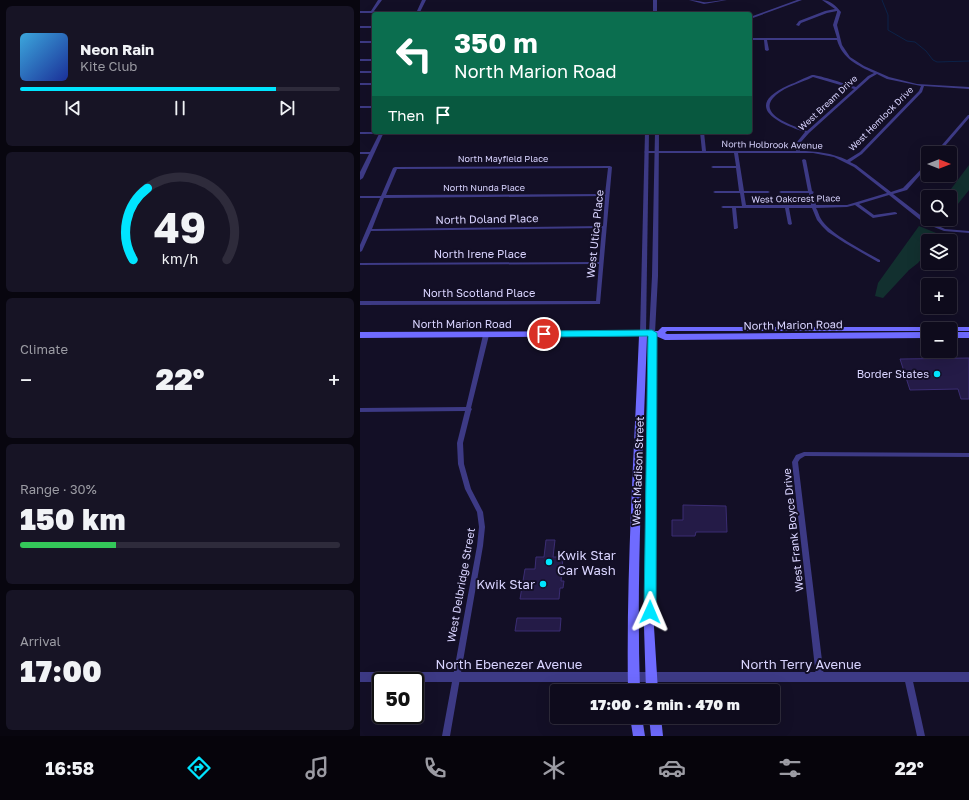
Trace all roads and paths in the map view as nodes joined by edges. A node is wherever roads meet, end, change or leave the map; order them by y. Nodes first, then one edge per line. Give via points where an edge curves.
1 (380, 0) edge
2 (424, 0) edge
3 (655, 0) edge
4 (691, 0) edge
5 (725, 0) edge
6 (800, 0) edge
7 (824, 0) edge
8 (837, 10) junction
9 (360, 12) edge
10 (372, 12) junction
11 (655, 12) edge
12 (752, 17) edge
13 (798, 25) dead end
14 (360, 27) edge
15 (372, 27) edge
16 (752, 39) edge
17 (765, 39) junction
18 (839, 39) junction
19 (360, 42) edge
20 (372, 42) edge
21 (767, 50) dead end
22 (360, 60) edge
23 (372, 60) edge
24 (360, 72) edge
25 (372, 72) edge
26 (877, 73) junction
27 (360, 84) edge
28 (372, 84) edge
29 (923, 86) junction
30 (856, 88) junction
31 (969, 88) edge
32 (360, 107) edge
33 (372, 107) edge
34 (969, 116) edge
35 (372, 132) edge
36 (808, 132) junction
37 (360, 133) edge
38 (381, 134) edge
39 (647, 134) edge
40 (657, 134) edge
41 (702, 134) edge
42 (943, 146) edge
43 (646, 152) junction
44 (656, 152) junction
45 (704, 152) junction
46 (736, 152) junction
47 (798, 152) junction
48 (360, 153) edge
49 (372, 153) junction
50 (804, 160) dead end
51 (848, 161) junction
52 (610, 167) joint
53 (713, 167) dead end
54 (738, 167) junction
55 (921, 172) edge
56 (360, 178) edge
57 (715, 192) dead end
58 (742, 192) junction
59 (768, 192) dead end
60 (781, 192) dead end
61 (812, 192) junction
62 (891, 194) junction
63 (608, 195) junction
64 (360, 197) edge
65 (383, 197) junction
66 (856, 204) junction
67 (723, 207) dead end
68 (734, 207) junction
69 (744, 207) junction
70 (787, 207) junction
71 (815, 207) junction
72 (896, 213) dead end
73 (790, 224) dead end
74 (604, 227) junction
75 (736, 228) dead end
76 (369, 230) junction
77 (969, 232) edge
78 (360, 251) edge
79 (878, 261) dead end
80 (601, 263) junction
81 (360, 264) edge
82 (360, 303) edge
83 (598, 303) joint
84 (921, 329) edge
85 (957, 329) edge
86 (969, 329) edge
87 (652, 333) junction
88 (486, 334) junction
89 (360, 335) edge
90 (921, 335) edge
91 (957, 335) edge
92 (969, 335) edge
93 (469, 409) junction
94 (360, 410) edge
95 (969, 455) edge
96 (633, 676) junction
97 (360, 677) edge
98 (455, 677) junction
99 (651, 677) junction
100 (820, 677) junction
101 (908, 677) junction
102 (969, 677) edge
103 (634, 684) edge
104 (652, 684) edge
105 (637, 724) edge
106 (656, 724) edge
107 (446, 736) edge
108 (639, 736) edge
109 (657, 736) edge
110 (921, 736) edge

1 - 10 street
2 - 10 street via 418,12
3 - 11 street
4 - 5 street via 704,3
6 - 12 street
7 - 8 street
8 - 13 street via 826,12
8 - 18 street via 835,25
9 - 10 street
14 - 15 street
16 - 17 street
17 - 18 street
17 - 21 street
18 - 26 street via 842,50 849,58
19 - 20 street
22 - 23 street
24 - 25 street
26 - 29 street
26 - 30 street, West Bream Drive
27 - 28 street
29 - 31 street
29 - 51 street, West Hemlock Drive via 861,153
30 - 36 street, West Bream Drive
30 - 36 street via 813,76 772,97 768,107 775,118
32 - 33 street
34 - 42 street
35 - 37 street
36 - 47 street, West Bream Drive via 799,142
38 - 49 street
39 - 43 street, West Madison Street
40 - 44 street, West Madison Street
41 - 45 street
43 - 44 street, North Holbrook Avenue
43 - 87 street, West Madison Street
44 - 45 street, North Holbrook Avenue
44 - 87 street, West Madison Street
45 - 46 street, North Holbrook Avenue
46 - 47 street, North Holbrook Avenue
46 - 54 street
47 - 51 street, North Holbrook Avenue via 825,154
48 - 49 street
49 - 56 street
50 - 61 street
51 - 62 street, North Holbrook Avenue
52 - 63 street, West Utica Place
52 - 65 street, North Mayfield Place via 396,168
53 - 54 street
54 - 58 street
55 - 62 street, West Oakcrest Place via 905,189
57 - 58 street
58 - 59 street
58 - 69 street
60 - 61 street
61 - 71 street
62 - 66 street, West Oakcrest Place
62 - 77 street, North Holbrook Avenue via 930,224 949,230
63 - 65 street, North Nunda Place
63 - 74 street, West Utica Place
64 - 65 street, North Nunda Place
65 - 76 street
66 - 71 street, West Oakcrest Place
66 - 72 street via 873,217
67 - 68 street, West Oakcrest Place
68 - 69 street, West Oakcrest Place
68 - 75 street
69 - 70 street, West Oakcrest Place
70 - 71 street, West Oakcrest Place
70 - 73 street
71 - 79 street via 824,226
74 - 76 street, North Doland Place
74 - 80 street, West Utica Place
76 - 78 street
80 - 81 street, North Irene Place
80 - 83 street, West Utica Place
82 - 83 street, North Scotland Place
84 - 87 main road, North Marion Road via 665,330
85 - 86 main road
87 - 88 main road, North Marion Road
87 - 90 main road, North Marion Road via 664,337
87 - 96 main road, West Madison Street via 635,539
87 - 99 main road, West Madison Street
88 - 89 main road, North Marion Road
88 - 93 street, West Delbridge Street
91 - 92 main road
93 - 94 street
93 - 98 street, West Delbridge Street via 460,443 461,464 468,489 480,512 482,527
95 - 100 street, West Frank Boyce Drive via 804,454 798,457 795,462
96 - 98 street, North Ebenezer Avenue
96 - 99 street, North Terry Avenue
96 - 103 main road, West Madison Street
97 - 98 street, North Ebenezer Avenue
98 - 107 street, West Delbridge Street
99 - 100 street, North Terry Avenue
99 - 104 main road, West Madison Street
100 - 101 street, North Terry Avenue
101 - 102 street, North Terry Avenue
101 - 110 street
105 - 108 main road
106 - 109 main road

